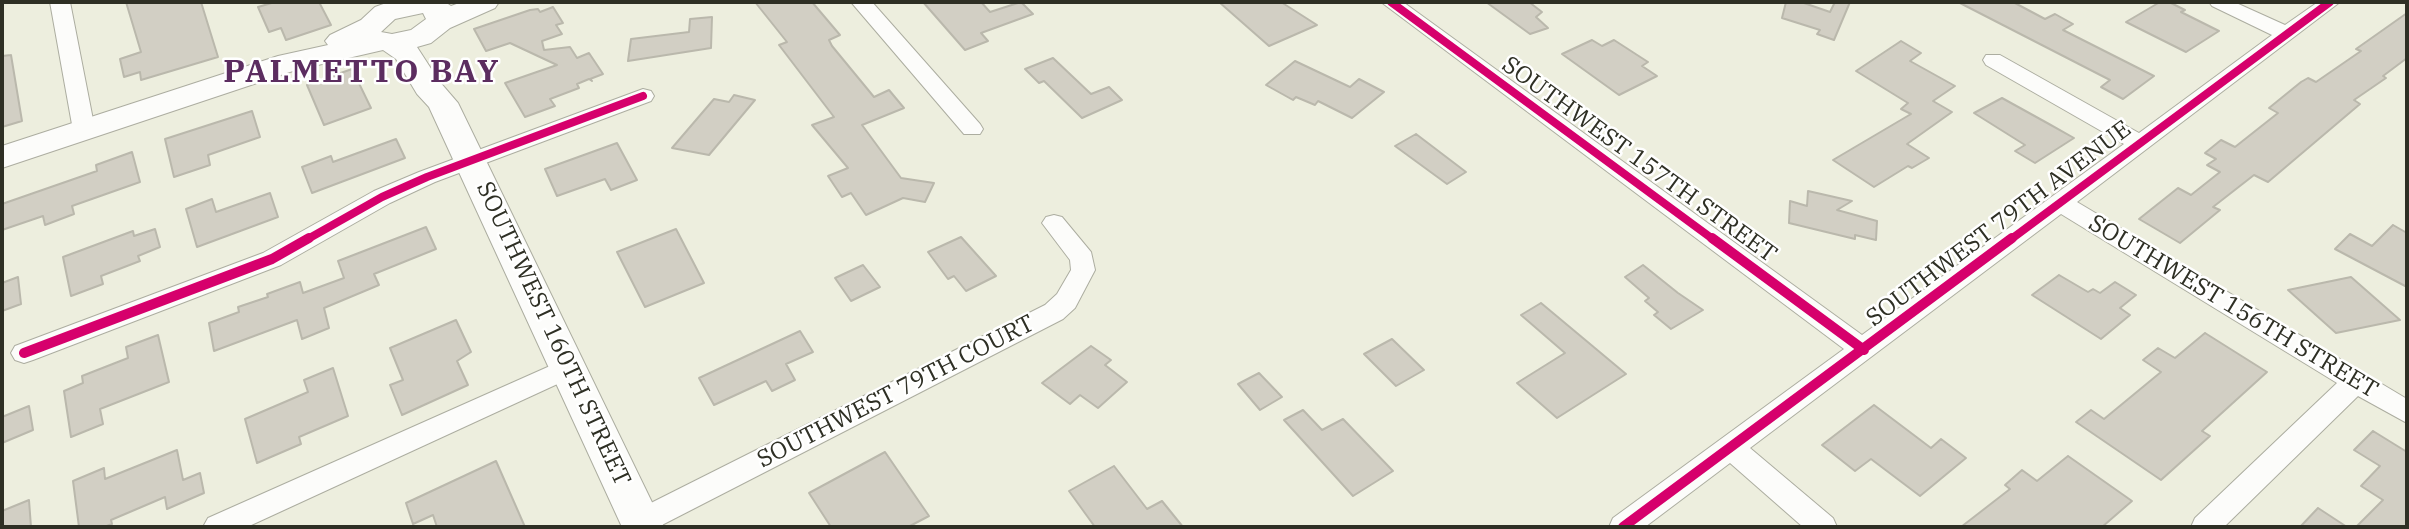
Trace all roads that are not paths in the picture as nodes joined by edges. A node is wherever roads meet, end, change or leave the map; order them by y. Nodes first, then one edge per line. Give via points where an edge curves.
1 (60, 2) edge
2 (485, 2) edge
3 (861, 2) edge
4 (1391, 2) edge
5 (2219, 2) edge
6 (2330, 2) edge
7 (431, 10) edge
8 (382, 25) edge
9 (2287, 34) junction
10 (1993, 60) dead end
11 (643, 96) dead end
12 (443, 103) junction
13 (972, 129) dead end
14 (84, 130) junction
15 (2140, 143) junction
16 (2, 157) edge
17 (472, 161) junction
18 (2059, 202) junction
19 (1054, 223) dead end
20 (1864, 350) junction
21 (24, 354) dead end
22 (568, 368) junction
23 (2356, 381) junction
24 (2407, 412) edge
25 (1731, 448) junction
26 (642, 524) edge
27 (218, 527) edge
28 (1623, 527) edge
29 (1823, 527) edge
30 (2205, 527) edge

1 - 14 street
2 - 7 street
3 - 13 street
4 - 20 street, SOUTHWEST 157TH STREET
5 - 9 street
6 - 9 street, SOUTHWEST 79TH AVENUE
7 - 8 street via 416,39
7 - 12 street, SOUTHWEST 160TH STREET via 430,51 442,82
8 - 12 street, SOUTHWEST 160TH STREET
8 - 14 street via 289,62
9 - 15 street, SOUTHWEST 79TH AVENUE
10 - 15 street
11 - 17 street
12 - 17 street, SOUTHWEST 160TH STREET
14 - 16 street
15 - 18 street, SOUTHWEST 79TH AVENUE
17 - 21 street via 382,197 272,259
17 - 22 street, SOUTHWEST 160TH STREET
18 - 20 street, SOUTHWEST 79TH AVENUE
18 - 23 street, SOUTHWEST 156TH STREET
19 - 26 street, SOUTHWEST 79TH COURT via 1083,258 1083,270 1071,294 1054,312
20 - 25 street, SOUTHWEST 79TH AVENUE
22 - 26 street, SOUTHWEST 160TH STREET
22 - 27 street
23 - 24 street, SOUTHWEST 156TH STREET
23 - 30 street
25 - 28 street, SOUTHWEST 79TH AVENUE
25 - 29 street

